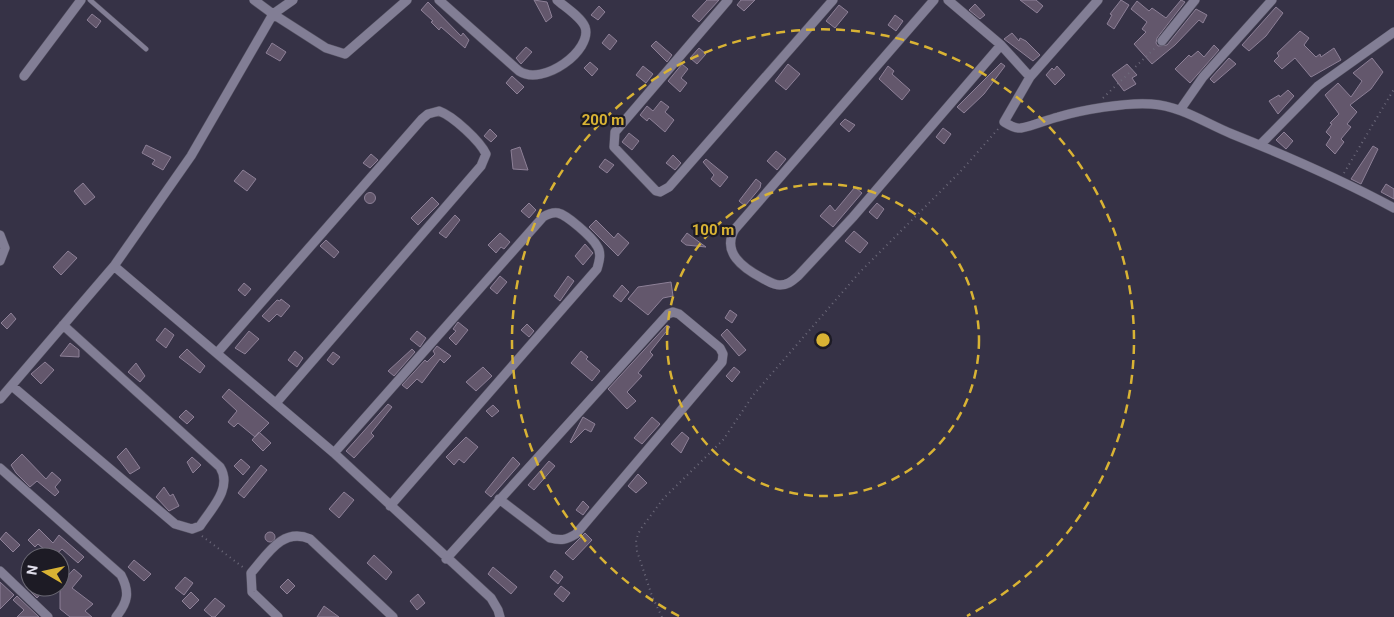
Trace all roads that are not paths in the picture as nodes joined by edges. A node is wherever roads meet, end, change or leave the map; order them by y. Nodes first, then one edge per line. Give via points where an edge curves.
1 (81, 0) edge
2 (90, 0) edge
3 (254, 0) edge
4 (293, 0) edge
5 (408, 0) edge
6 (439, 0) edge
7 (557, 0) edge
8 (728, 0) edge
9 (833, 0) edge
10 (934, 0) edge
11 (948, 0) edge
12 (1098, 0) edge
13 (1196, 0) edge
14 (1272, 0) edge
15 (273, 14) junction
16 (1394, 32) edge
17 (1162, 41) road end
18 (1001, 45) junction
19 (146, 50) dead end
20 (24, 76) dead end
21 (1030, 77) junction
22 (1180, 110) junction
23 (1261, 144) junction
24 (1394, 208) edge
25 (0, 235) edge
26 (0, 261) edge
27 (114, 266) junction
28 (63, 325) junction
29 (217, 353) junction
30 (12, 386) junction
31 (0, 399) edge
32 (276, 403) junction
33 (334, 453) junction
34 (0, 468) edge
35 (500, 499) junction
36 (390, 506) junction
37 (446, 559) junction
38 (0, 571) edge
39 (48, 617) edge
40 (116, 617) edge
41 (278, 617) edge
42 (393, 617) edge
43 (500, 617) edge

1 - 20 street
2 - 19 lane
3 - 15 street
4 - 15 street
5 - 15 street via 346,54 326,48
6 - 7 street via 518,71 534,76 552,72 583,45 586,35 582,21
8 - 9 street via 615,132 614,147 656,191 669,187
10 - 18 street via 735,229 730,241 732,253 751,272 782,285 798,276
11 - 18 street
12 - 21 street
13 - 17 street
14 - 22 street via 1203,77
15 - 27 street via 191,156
16 - 23 street via 1318,86
18 - 21 street
21 - 22 street via 1004,122 1012,127 1022,128 1060,116 1100,109 1151,104
22 - 23 street
23 - 24 street
25 - 26 street via 5,248
27 - 28 street
27 - 29 street
28 - 30 street
28 - 30 street via 224,474 224,489 200,526 192,529 175,524
29 - 32 street
29 - 32 street via 422,118 439,111 462,127 486,154 481,166
30 - 31 street
32 - 33 street
33 - 36 street
33 - 36 street via 543,217 559,213 582,230 598,246 597,269
34 - 40 street via 121,576 127,599
35 - 35 street via 670,312 679,314 720,348 722,362 576,534 566,540 550,538
35 - 37 street
36 - 37 street
37 - 43 street via 491,598
38 - 39 street
41 - 42 street via 252,592 251,573 280,540 289,535 310,539

